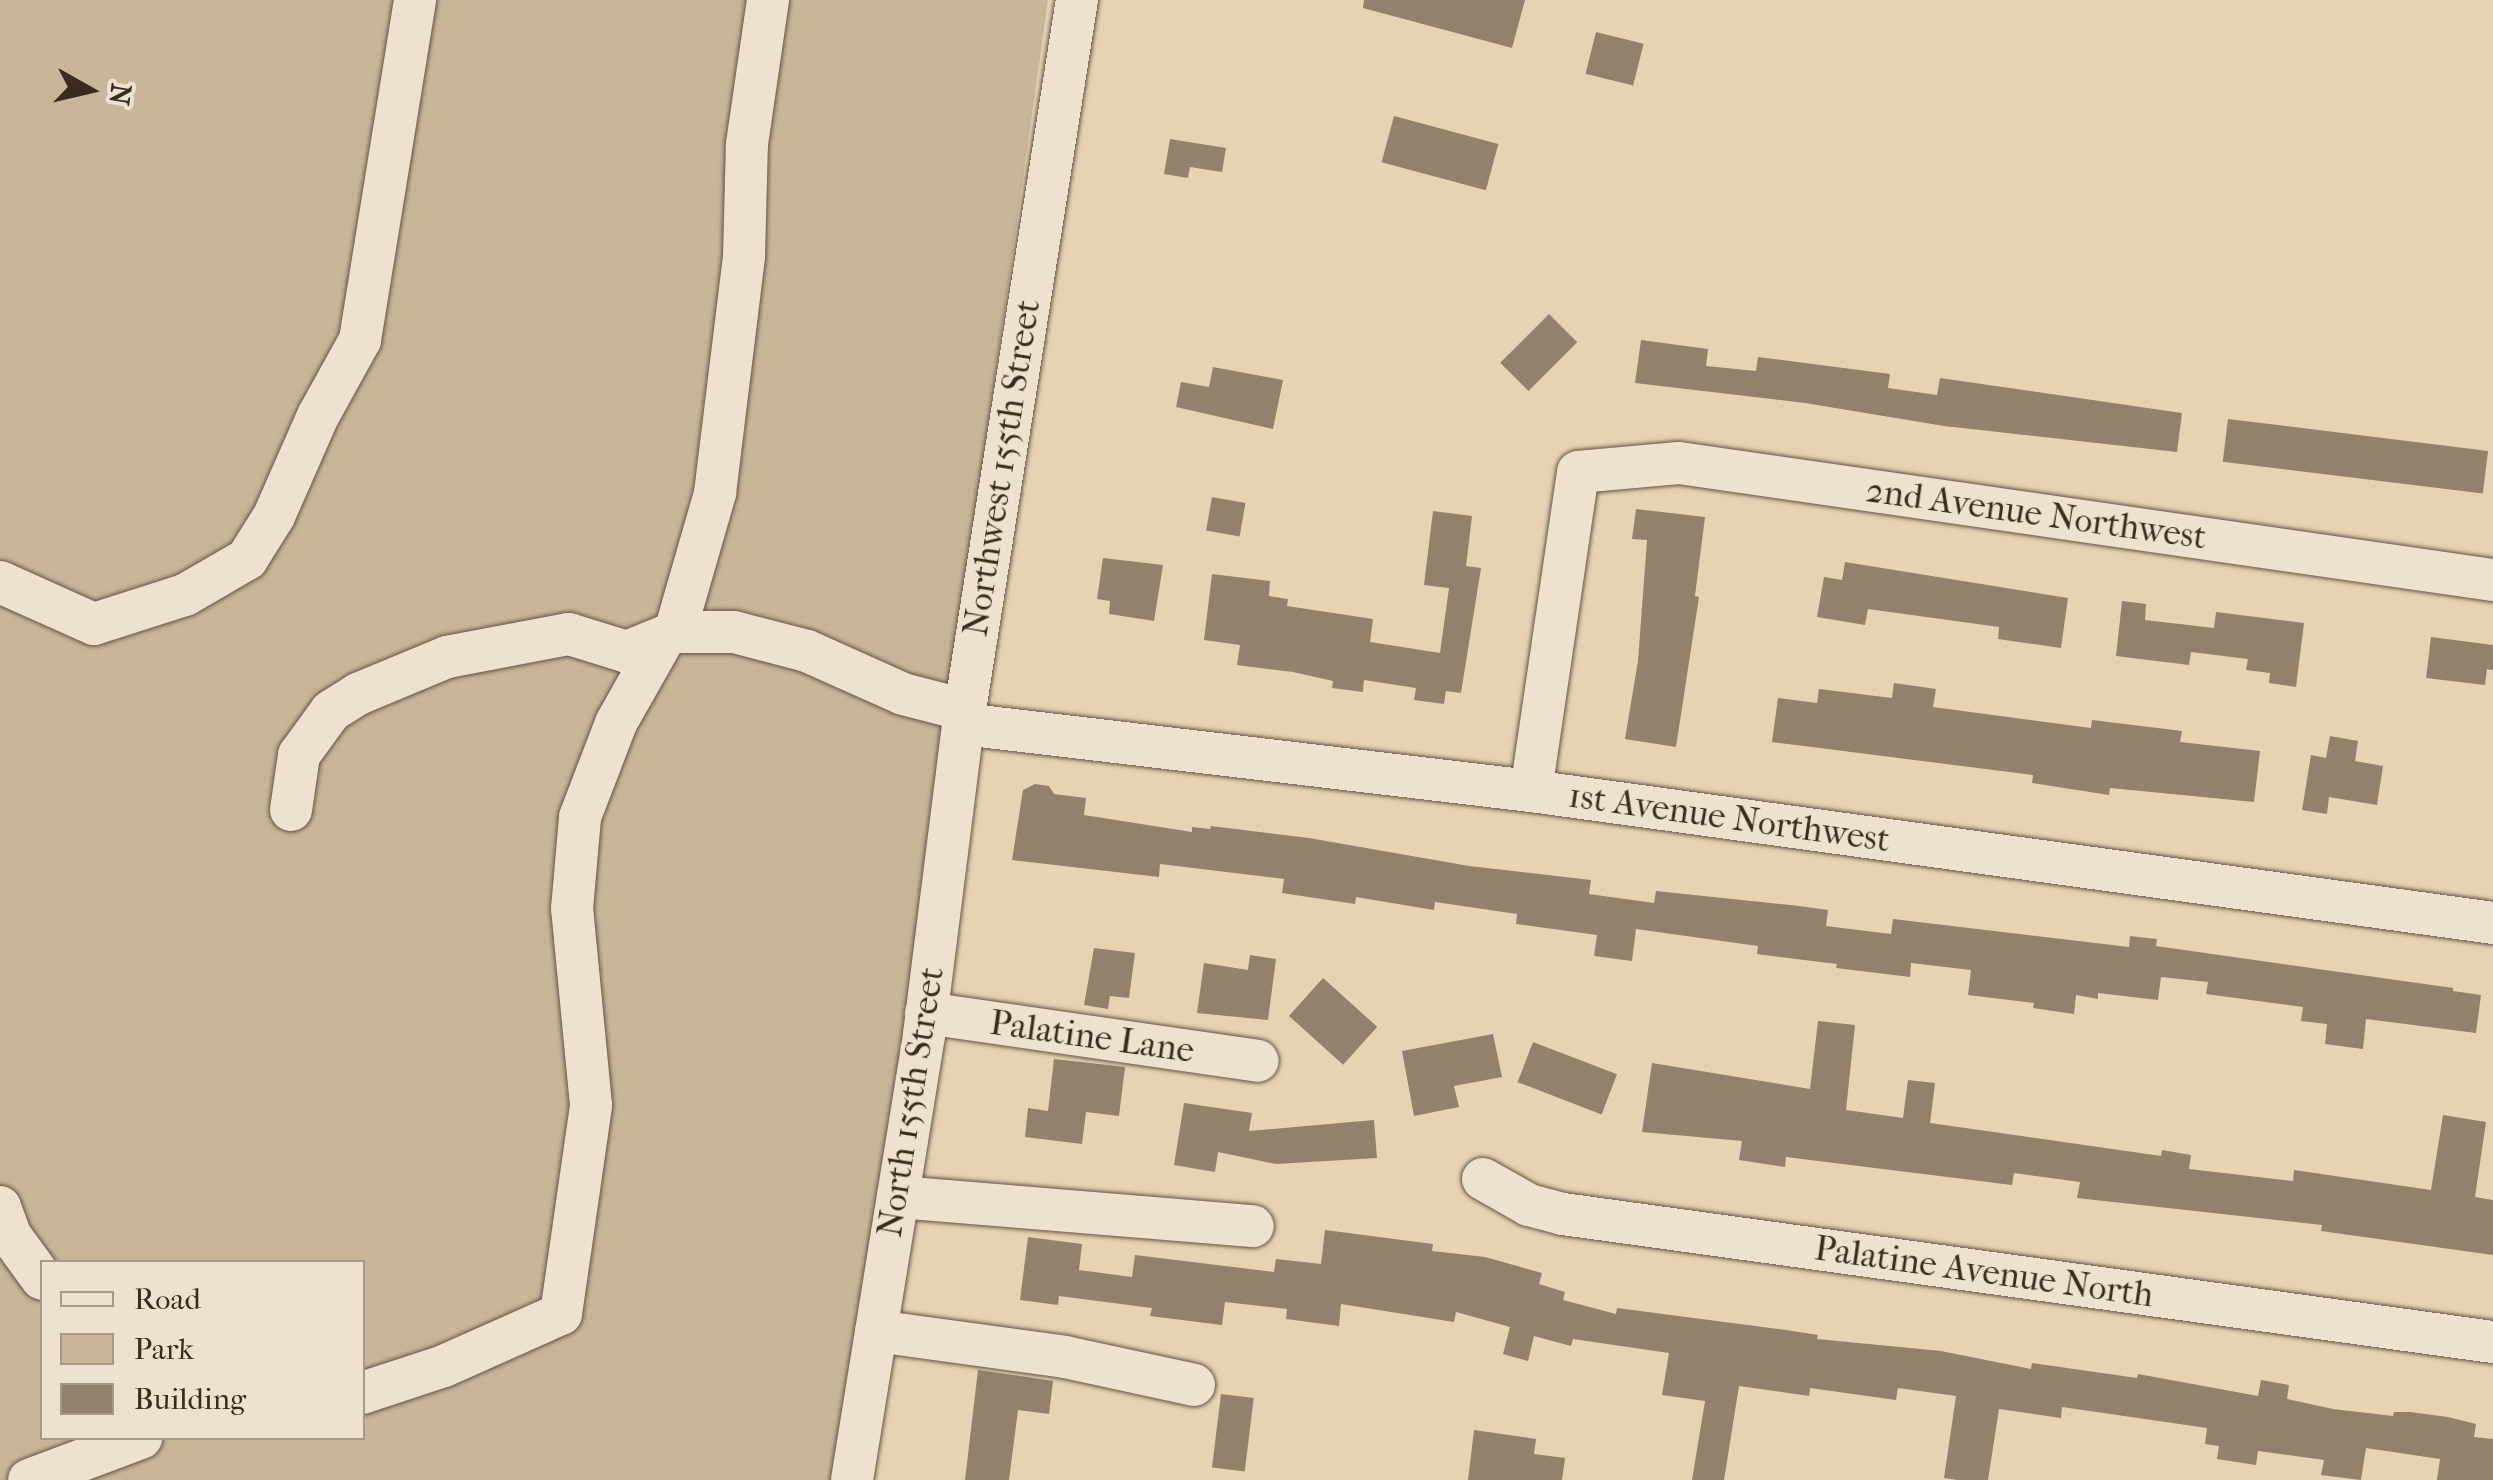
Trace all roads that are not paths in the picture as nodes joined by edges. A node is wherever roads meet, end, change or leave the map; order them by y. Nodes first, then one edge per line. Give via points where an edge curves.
1 (415, 0) edge
2 (768, 0) edge
3 (1077, 0) edge
4 (2493, 580) edge
5 (0, 582) edge
6 (670, 635) junction
7 (964, 717) junction
8 (1531, 790) junction
9 (291, 810) dead end
10 (2493, 923) edge
11 (926, 1013) junction
12 (1258, 1060) dead end
13 (1483, 1179) dead end
14 (898, 1196) junction
15 (0, 1207) edge
16 (1253, 1226) dead end
17 (40, 1276) edge
18 (876, 1331) junction
19 (2493, 1342) edge
20 (1194, 1386) dead end
21 (365, 1392) edge
22 (60, 1440) edge
23 (135, 1440) edge
24 (10, 1480) edge
25 (29, 1480) edge
26 (852, 1480) edge

1 - 5 street via 360,340 247,559 184,595 94,624
2 - 6 street via 746,144 744,256 715,493
3 - 7 street, Northwest 155th Street
4 - 8 street, 2nd Avenue Northwest via 1679,463 1578,472
6 - 7 street, 1st Avenue Northwest via 734,632 806,650
6 - 9 street, 1st Avenue Northwest via 627,652 569,634 526,641 448,657 358,694 330,711 300,755
6 - 21 street via 616,723 580,817 572,908 591,1104 561,1314
7 - 8 street, 1st Avenue Northwest
7 - 11 street, North 155th Street
8 - 10 street, 1st Avenue Northwest
11 - 12 street, Palatine Lane
11 - 14 street, North 155th Street
13 - 19 street, Palatine Avenue North via 1530,1205 1564,1214
14 - 16 street
14 - 18 street, North 155th Street
15 - 17 street via 10,1235
18 - 20 street via 1066,1357
18 - 26 street, North 155th Street
22 - 24 street
23 - 25 street

